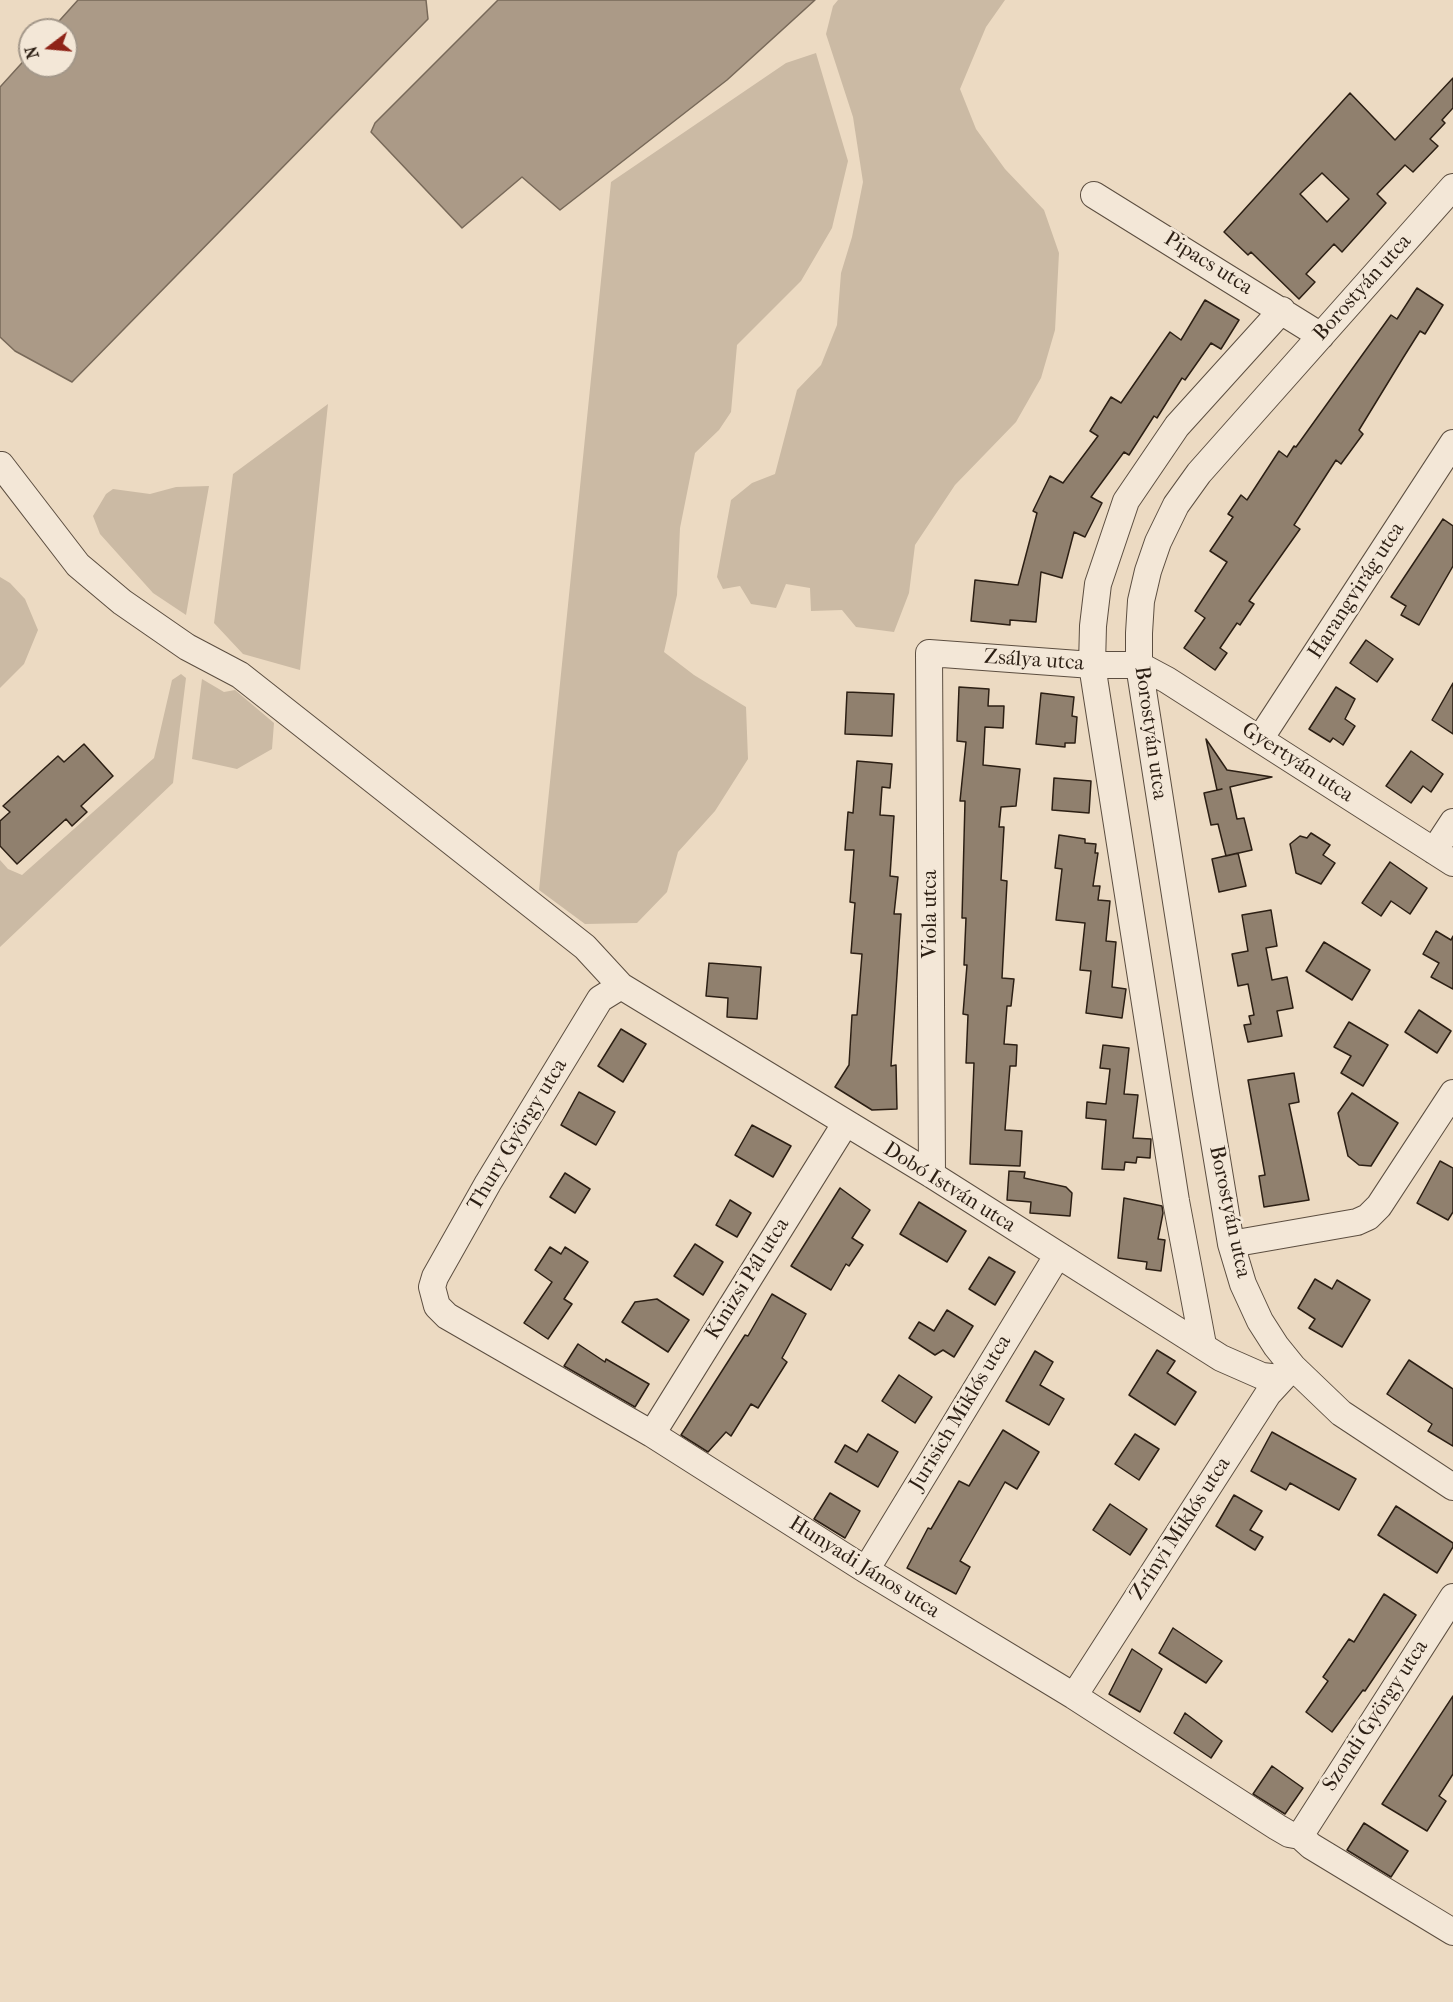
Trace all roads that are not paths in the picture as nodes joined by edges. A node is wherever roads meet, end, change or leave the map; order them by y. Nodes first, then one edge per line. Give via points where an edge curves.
1 (1453, 187) edge
2 (1094, 195) dead end
3 (1282, 310) junction
4 (1321, 336) junction
5 (1453, 443) edge
6 (1, 465) edge
7 (928, 653) joint
8 (1092, 665) junction
9 (1139, 665) junction
10 (1260, 739) junction
11 (1453, 822) edge
12 (1444, 857) edge
13 (621, 986) junction
14 (1453, 1094) edge
15 (845, 1124) junction
16 (933, 1175) junction
17 (1231, 1244) junction
18 (1057, 1256) junction
19 (433, 1296) joint
20 (1203, 1345) junction
21 (1287, 1373) junction
22 (652, 1434) junction
23 (1453, 1486) edge
24 (866, 1570) junction
25 (1453, 1596) edge
26 (1074, 1696) junction
27 (1300, 1836) junction
28 (1453, 1932) edge

1 - 4 street, Borostyán utca
2 - 3 street, Pipacs utca
3 - 4 street, Pipacs utca
3 - 8 street via 1177,426 1126,501 1098,584
4 - 9 street, Borostyán utca via 1199,473 1176,506 1158,542 1141,601
5 - 10 street, Harangvirág utca
6 - 13 street, Dobó István utca via 78,565 104,587 187,647 240,675 585,947
7 - 8 street, Zsálya utca
7 - 16 street, Viola utca
8 - 9 street, Zsálya utca
8 - 20 street via 1176,1201
9 - 10 street, Gyertyán utca
9 - 17 street, Borostyán utca
10 - 12 street, Gyertyán utca
11 - 12 street
13 - 15 street, Dobó István utca
13 - 19 street, Thury György utca via 600,999 488,1182 435,1276
14 - 17 street via 1380,1206 1368,1217
15 - 16 street, Dobó István utca
15 - 22 street, Kinizsi Pál utca
16 - 18 street, Dobó István utca
17 - 21 street, Borostyán utca via 1243,1284
18 - 20 street, Dobó István utca
18 - 24 street, Jurisich Miklós utca
19 - 22 street, Hunyadi János utca via 447,1316
20 - 21 street, Dobó István utca via 1240,1368 1262,1376
21 - 23 street
21 - 26 street, Zrínyi Miklós utca
22 - 24 street, Hunyadi János utca
24 - 26 street, Hunyadi János utca
25 - 27 street, Szondi György utca
26 - 27 street, Hunyadi János utca via 1277,1827
27 - 28 street, Hunyadi János utca

